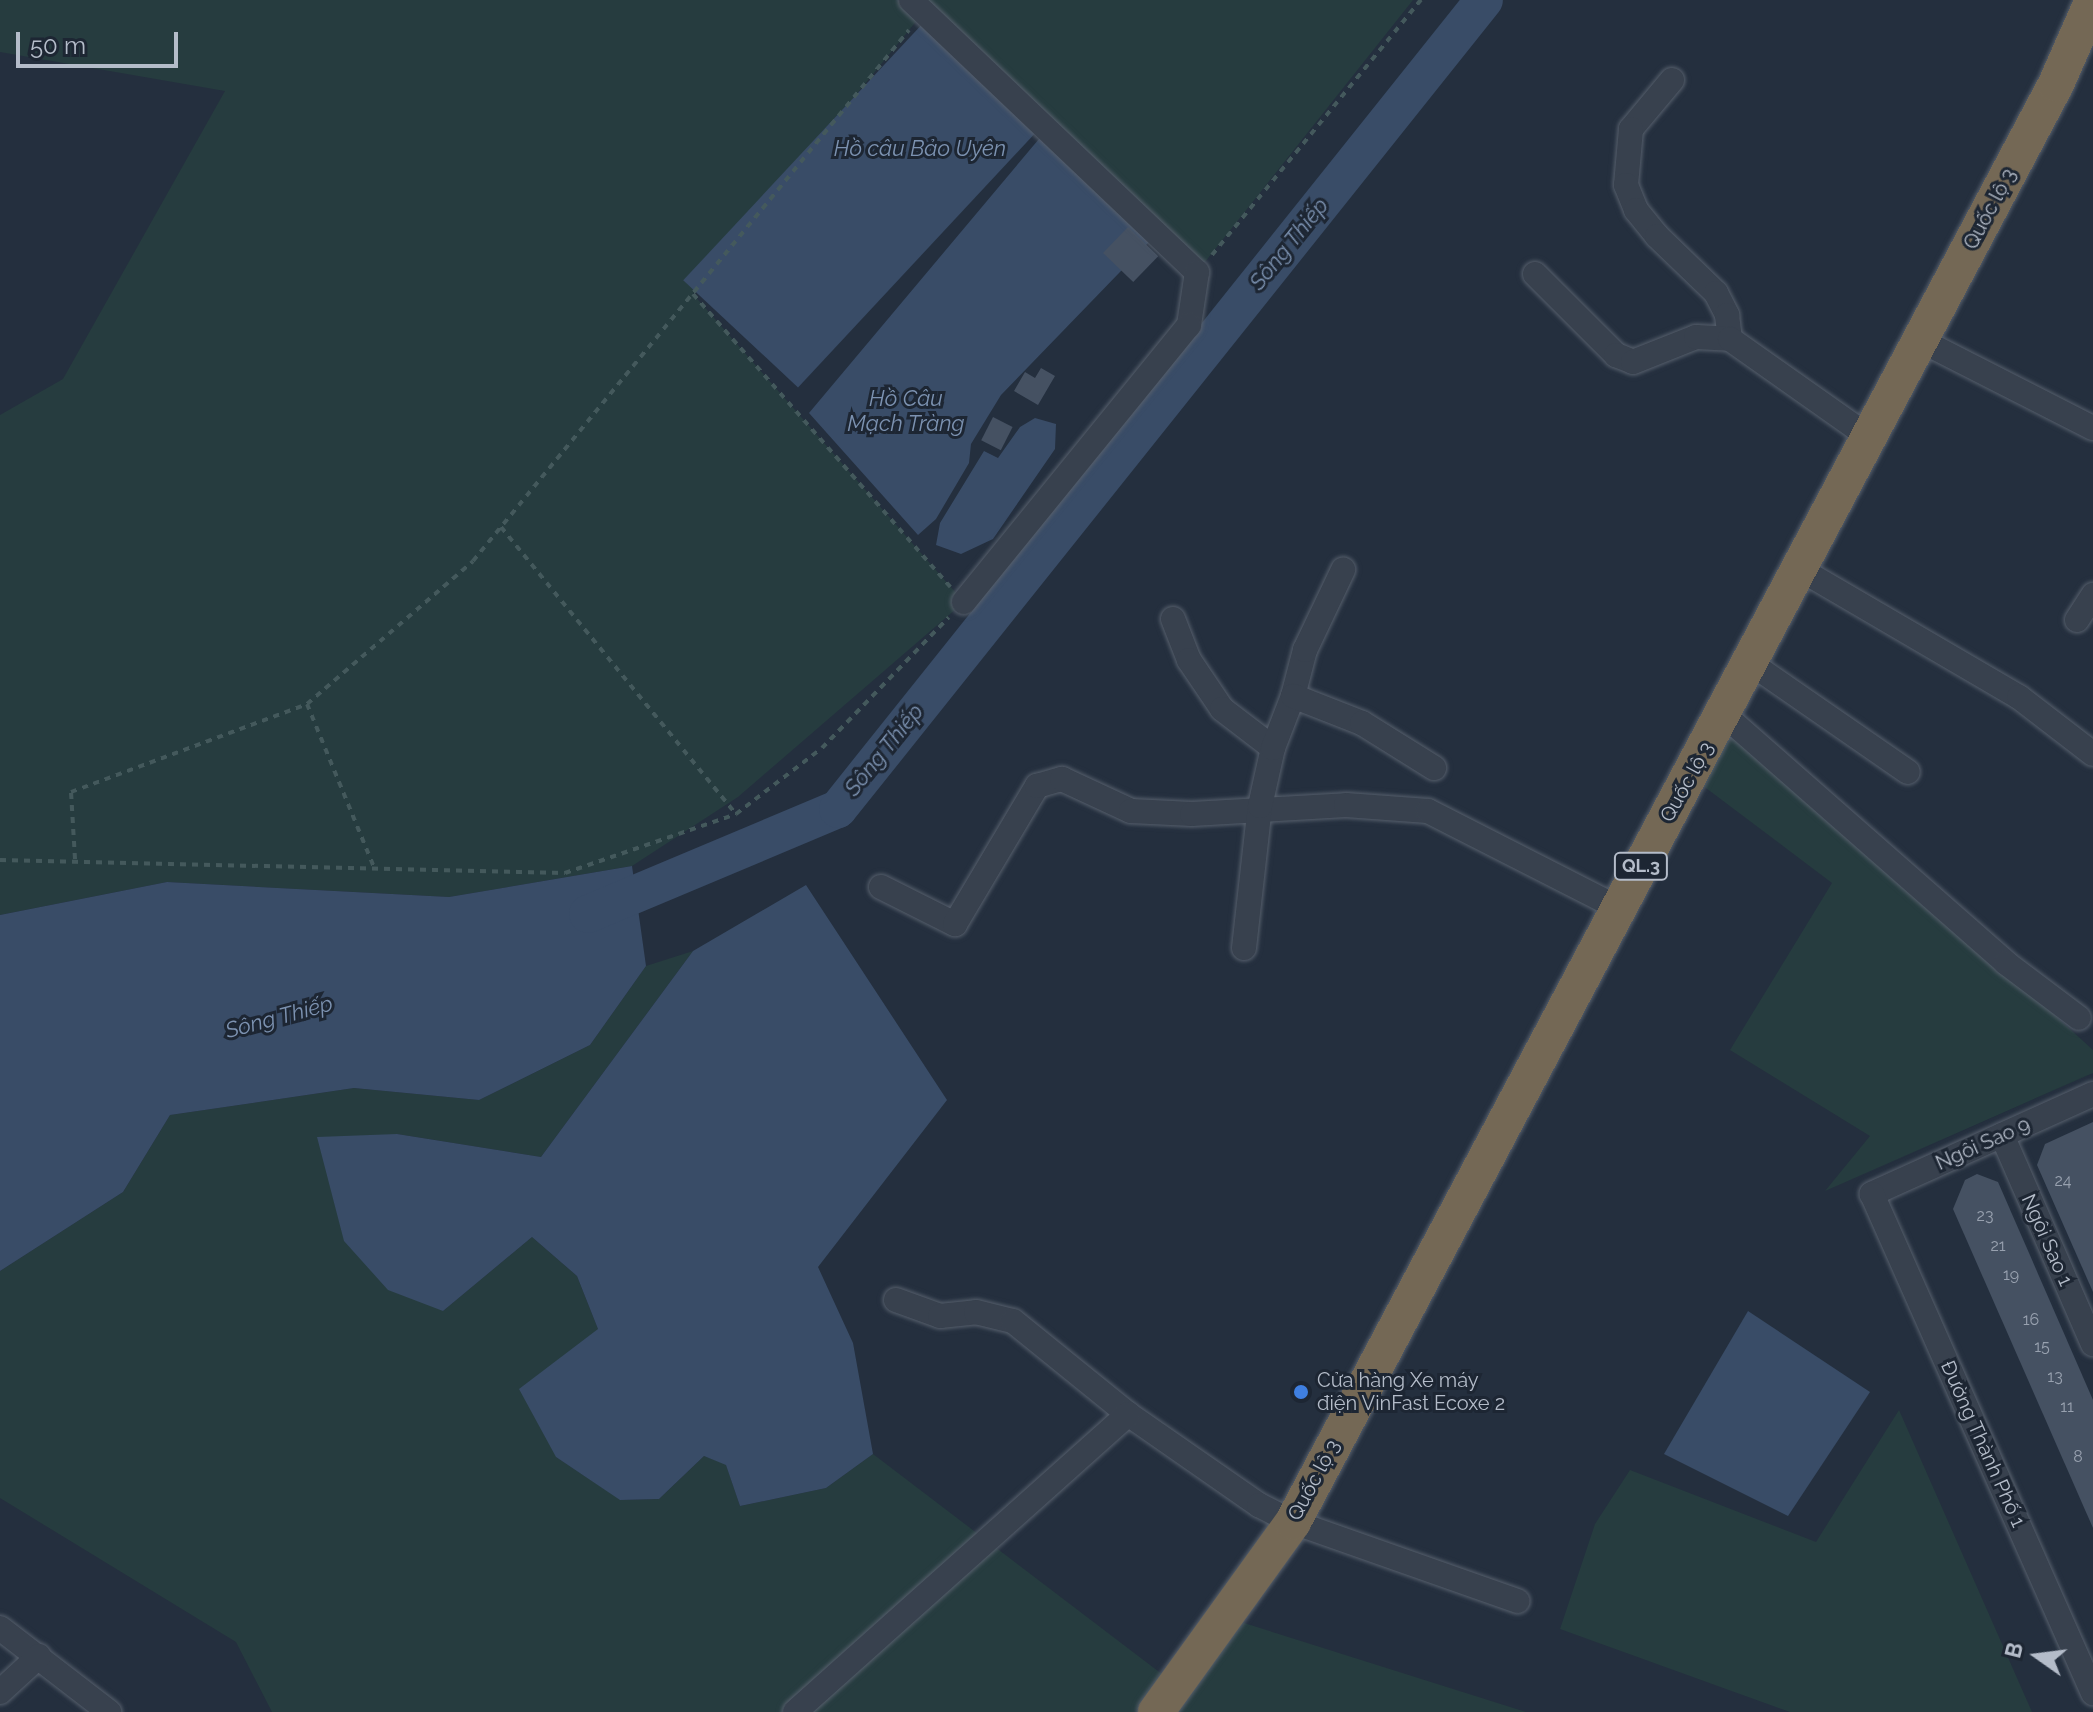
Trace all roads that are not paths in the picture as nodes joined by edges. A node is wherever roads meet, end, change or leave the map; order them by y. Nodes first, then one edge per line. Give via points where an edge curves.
1 (2093, 0) edge
2 (917, 6) edge
3 (1672, 80) dead end
4 (1535, 274) dead end
5 (1730, 339) junction
6 (1920, 340) junction
7 (2093, 428) edge
8 (1869, 437) junction
9 (1798, 568) junction
10 (1343, 570) dead end
11 (2093, 595) edge
12 (964, 602) road end
13 (1173, 619) dead end
14 (2077, 620) dead end
15 (1749, 662) junction
16 (1293, 696) junction
17 (1723, 714) junction
18 (1273, 748) junction
19 (2093, 754) edge
20 (1434, 768) dead end
21 (1908, 772) dead end
22 (1260, 806) junction
23 (881, 887) dead end
24 (1618, 908) junction
25 (1244, 948) dead end
26 (2079, 1018) dead end
27 (2093, 1094) edge
28 (2002, 1135) junction
29 (1872, 1194) joint
30 (896, 1300) dead end
31 (2093, 1344) edge
32 (1128, 1414) junction
33 (1293, 1522) junction
34 (1517, 1601) dead end
35 (0, 1628) edge
36 (2082, 1640) edge
37 (39, 1656) junction
38 (0, 1692) edge
39 (2093, 1693) edge
40 (109, 1712) edge
41 (795, 1712) edge
42 (1156, 1712) edge

1 - 6 highway, Quốc lộ 3 / QL.3 via 2056,84
2 - 12 street via 1197,272 1189,325
3 - 5 street via 1631,129 1626,185 1636,210 1657,236 1716,293 1727,315
4 - 5 street via 1616,355 1633,362 1696,337
5 - 8 street
6 - 7 street
6 - 8 highway, Quốc lộ 3 / QL.3
8 - 9 highway, Quốc lộ 3 / QL.3
9 - 15 highway, Quốc lộ 3 / QL.3
9 - 19 street via 2019,697
10 - 16 street via 1305,650
11 - 14 street
13 - 18 street via 1189,660 1222,709
15 - 17 highway, Quốc lộ 3 / QL.3
15 - 21 street
16 - 18 street
16 - 20 street via 1362,723
17 - 24 highway, Quốc lộ 3 / QL.3
17 - 26 street via 2006,963
18 - 22 street
22 - 23 street via 1192,814 1131,811 1062,779 1037,786 955,924
22 - 24 street via 1428,811
22 - 25 street
24 - 33 highway, Quốc lộ 3 / QL.3
27 - 28 street, Ngôi Sao 9
28 - 29 street, Ngôi Sao 9
28 - 31 street, Ngôi Sao 1
29 - 36 street, Đường Thành Phố 1
30 - 32 street via 940,1316 976,1312 1013,1321
32 - 33 street via 1259,1505
32 - 41 street
33 - 34 street
33 - 42 highway, Quốc lộ 3 / QL.3
35 - 37 street
36 - 39 street, Đường Thành Phố 1
37 - 38 street
37 - 40 street

